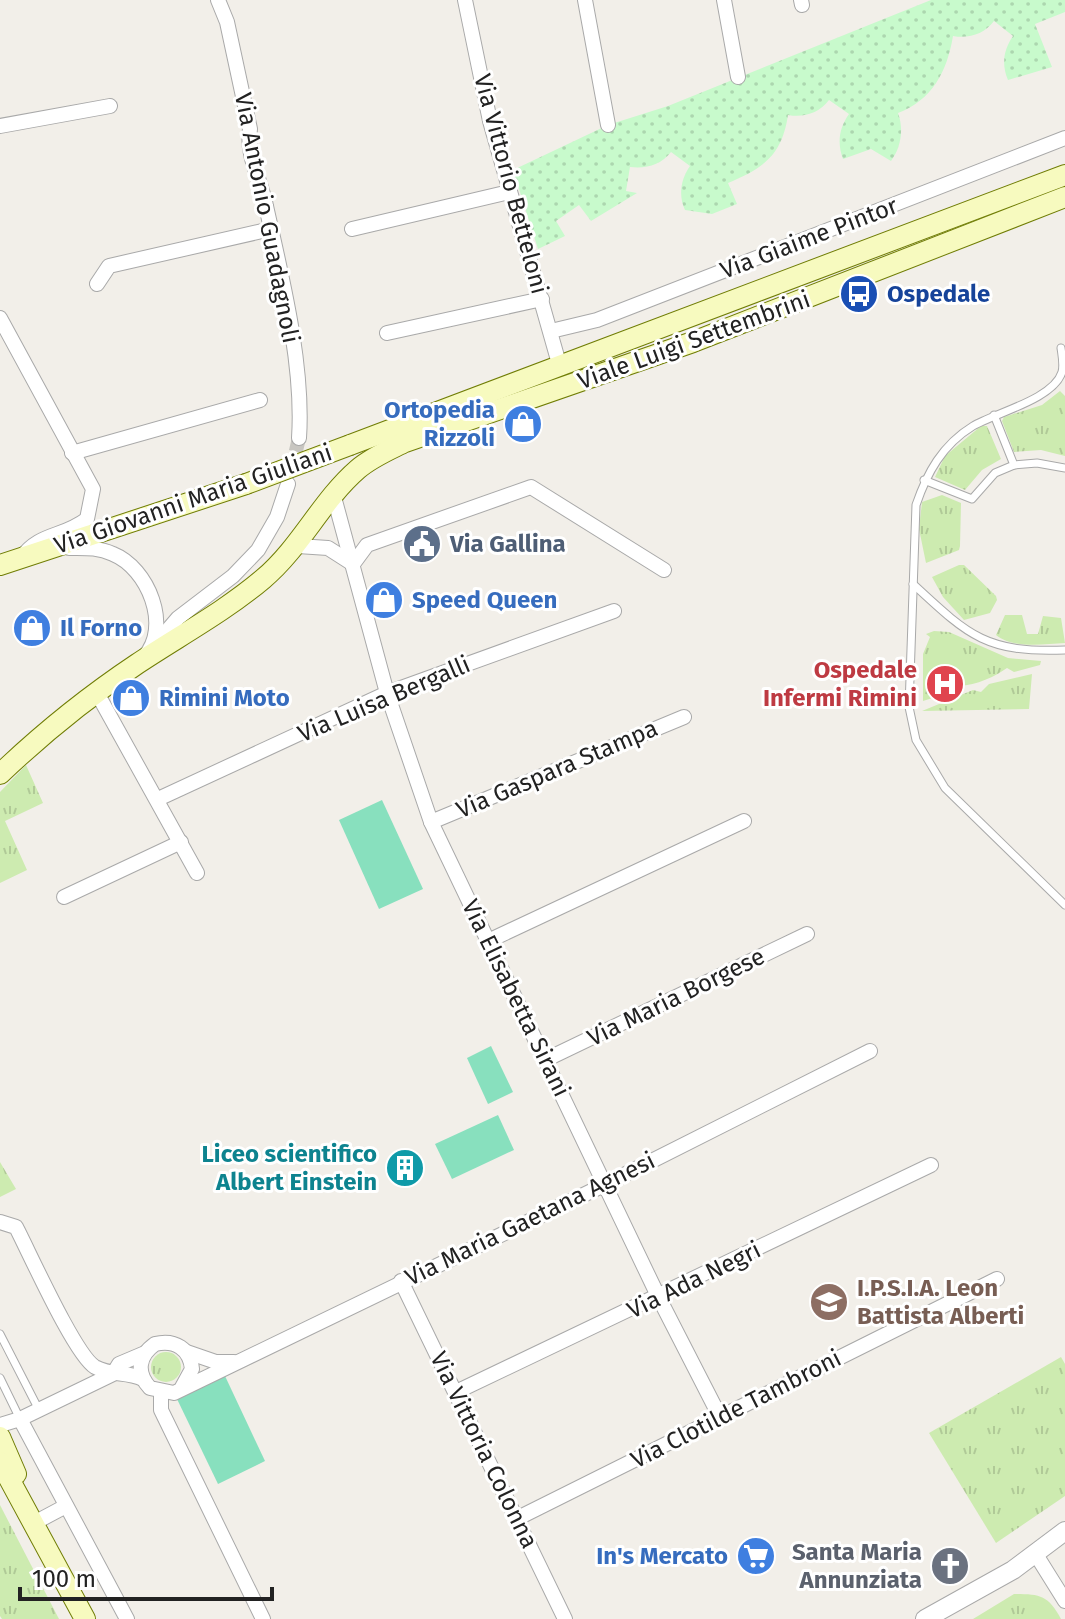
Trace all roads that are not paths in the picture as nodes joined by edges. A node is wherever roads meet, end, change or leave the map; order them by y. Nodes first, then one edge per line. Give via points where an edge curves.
1 (218, 0) edge
2 (465, 0) edge
3 (585, 0) edge
4 (724, 0) edge
5 (738, 77) dead end
6 (110, 106) dead end
7 (608, 125) dead end
8 (0, 126) edge
9 (1065, 138) edge
10 (1060, 188) edge
11 (509, 192) junction
12 (271, 229) junction
13 (352, 229) dead end
14 (97, 284) dead end
15 (542, 299) junction
16 (0, 318) edge
17 (551, 331) junction
18 (387, 333) dead end
19 (1061, 348) dead end
20 (560, 367) junction
21 (260, 400) dead end
22 (994, 415) junction
23 (385, 433) joint
24 (299, 438) tunnel mouth
25 (72, 453) junction
26 (1014, 465) junction
27 (1065, 468) edge
28 (924, 480) junction
29 (288, 484) tunnel mouth
30 (334, 497) junction
31 (298, 546) junction
32 (21, 558) junction
33 (353, 564) junction
34 (0, 565) edge
35 (664, 570) dead end
36 (913, 584) junction
37 (614, 611) dead end
38 (1065, 650) edge
39 (144, 656) junction
40 (97, 693) junction
41 (387, 693) junction
42 (684, 717) dead end
43 (0, 774) edge
44 (158, 799) junction
45 (744, 821) dead end
46 (431, 822) junction
47 (181, 842) junction
48 (197, 873) dead end
49 (64, 897) dead end
50 (1065, 905) edge
51 (807, 934) dead end
52 (488, 941) junction
53 (870, 1051) dead end
54 (545, 1060) junction
55 (931, 1165) dead end
56 (604, 1185) junction
57 (0, 1222) edge
58 (997, 1279) dead end
59 (401, 1281) junction
60 (659, 1298) junction
61 (0, 1334) edge
62 (187, 1352) junction
63 (145, 1353) junction
64 (238, 1362) junction
65 (113, 1374) junction
66 (0, 1378) edge
67 (143, 1379) junction
68 (181, 1389) junction
69 (456, 1392) junction
70 (161, 1393) junction
71 (39, 1410) junction
72 (720, 1417) junction
73 (20, 1419) junction
74 (0, 1425) edge
75 (0, 1437) edge
76 (0, 1462) edge
77 (66, 1506) junction
78 (518, 1518) junction
79 (38, 1526) junction
80 (1065, 1531) edge
81 (1035, 1553) junction
82 (1065, 1601) edge
83 (85, 1619) edge
84 (127, 1619) edge
85 (263, 1619) edge
86 (565, 1619) edge
87 (925, 1619) edge

1 - 12 street, Via Antonio Guadagnoli via 247,110 251,163
2 - 11 street, Via Vittorio Betteloni
3 - 7 street
4 - 5 street
6 - 8 street
9 - 17 street, Via Giaime Pintor via 597,320
10 - 20 main road, Viale Luigi Settembrini
10 - 30 main road, Viale Luigi Settembrini via 693,342 405,442 356,471
11 - 13 street
11 - 15 street, Via Vittorio Betteloni
12 - 14 street via 109,266
12 - 24 street, Via Antonio Guadagnoli via 299,380
15 - 17 street, Via Vittorio Betteloni
15 - 18 street
16 - 25 street
17 - 20 street, Via Vittorio Betteloni
19 - 22 lane via 1063,371 1051,387
20 - 23 main road, Viale Luigi Settembrini
21 - 25 street
22 - 26 lane
22 - 28 lane via 970,427 941,453
23 - 32 main road, Via Giovanni Maria Giuliani, bridge
25 - 32 street via 93,489 91,511 75,528 32,542
26 - 27 lane
26 - 28 lane via 995,473 972,499
28 - 36 lane via 916,505
29 - 39 street via 258,550 178,618
30 - 31 main road
30 - 33 street, Via Elisabetta Sirani
31 - 33 street via 328,548
31 - 39 main road via 189,634
32 - 34 main road, Via Giovanni Maria Giuliani
32 - 39 street via 94,547 116,555 138,575 152,600 156,623
33 - 35 street via 367,545 531,487
33 - 41 street, Via Elisabetta Sirani
36 - 38 lane via 980,640 1005,650
36 - 50 lane via 909,707 916,740 945,788
37 - 41 street, Via Luisa Bergalli
39 - 40 main road
40 - 43 main road
40 - 44 street
41 - 44 street, Via Luisa Bergalli
41 - 46 street, Via Elisabetta Sirani
42 - 46 street, Via Gaspara Stampa
44 - 47 street
45 - 52 street
46 - 52 street, Via Elisabetta Sirani
47 - 48 street
47 - 49 street
51 - 54 street, Via Maria Borgese
52 - 54 street, Via Elisabetta Sirani
53 - 56 street, Via Maria Gaetana Agnesi
54 - 56 street, Via Elisabetta Sirani
55 - 60 street, Via Ada Negri
56 - 59 street, Via Maria Gaetana Agnesi
56 - 60 street, Via Elisabetta Sirani
57 - 65 street via 16,1227 84,1358
58 - 72 street, Via Clotilde Tambroni
59 - 64 street, Via Maria Gaetana Agnesi
59 - 69 street, Via Vittoria Colonna
60 - 69 street, Via Ada Negri
60 - 72 street, Via Elisabetta Sirani
61 - 71 lane
62 - 63 street via 164,1342
62 - 64 street via 216,1362
62 - 68 street via 192,1369
63 - 65 street via 119,1364
63 - 67 street via 140,1365
64 - 68 street, Via Maria Gaetana Agnesi
65 - 67 street
65 - 71 street
66 - 73 lane
67 - 70 street
68 - 70 street
69 - 78 street, Via Vittoria Colonna
70 - 85 street via 161,1410
71 - 73 street
72 - 78 street, Via Clotilde Tambroni
73 - 74 street
73 - 77 street
75 - 79 main road
76 - 79 main road
77 - 79 street
77 - 84 street
78 - 86 street, Via Vittoria Colonna
79 - 83 main road
80 - 81 street
81 - 82 street
81 - 87 street

